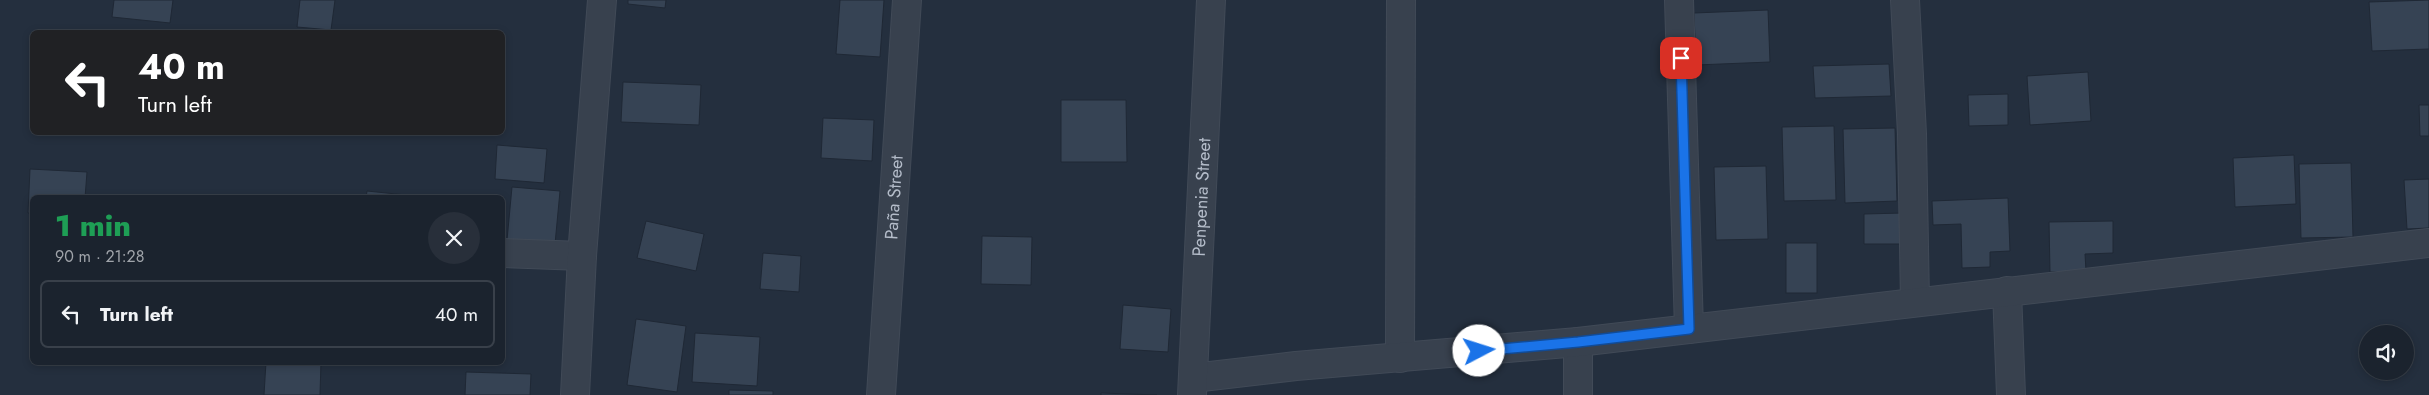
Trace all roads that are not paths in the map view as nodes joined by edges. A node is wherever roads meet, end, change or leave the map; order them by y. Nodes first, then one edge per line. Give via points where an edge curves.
1 (602, 0) edge
2 (907, 0) edge
3 (1211, 0) edge
4 (1401, 0) edge
5 (1679, 0) edge
6 (1905, 0) edge
7 (2429, 243) edge
8 (505, 253) edge
9 (582, 256) junction
10 (2007, 291) junction
11 (1915, 302) junction
12 (1689, 329) junction
13 (1578, 342) junction
14 (1400, 358) junction
15 (1192, 386) edge
16 (575, 395) edge
17 (881, 395) edge
18 (1578, 395) edge
19 (2011, 395) edge

1 - 9 street
2 - 17 street, Paña Street
3 - 15 street, Penpenia Street
4 - 14 street
5 - 12 street
6 - 11 street via 1912,134
7 - 10 street
8 - 9 street
9 - 16 street
10 - 11 street
10 - 19 street
11 - 12 street
12 - 13 street
13 - 14 street
13 - 18 street
14 - 15 street via 1296,366

